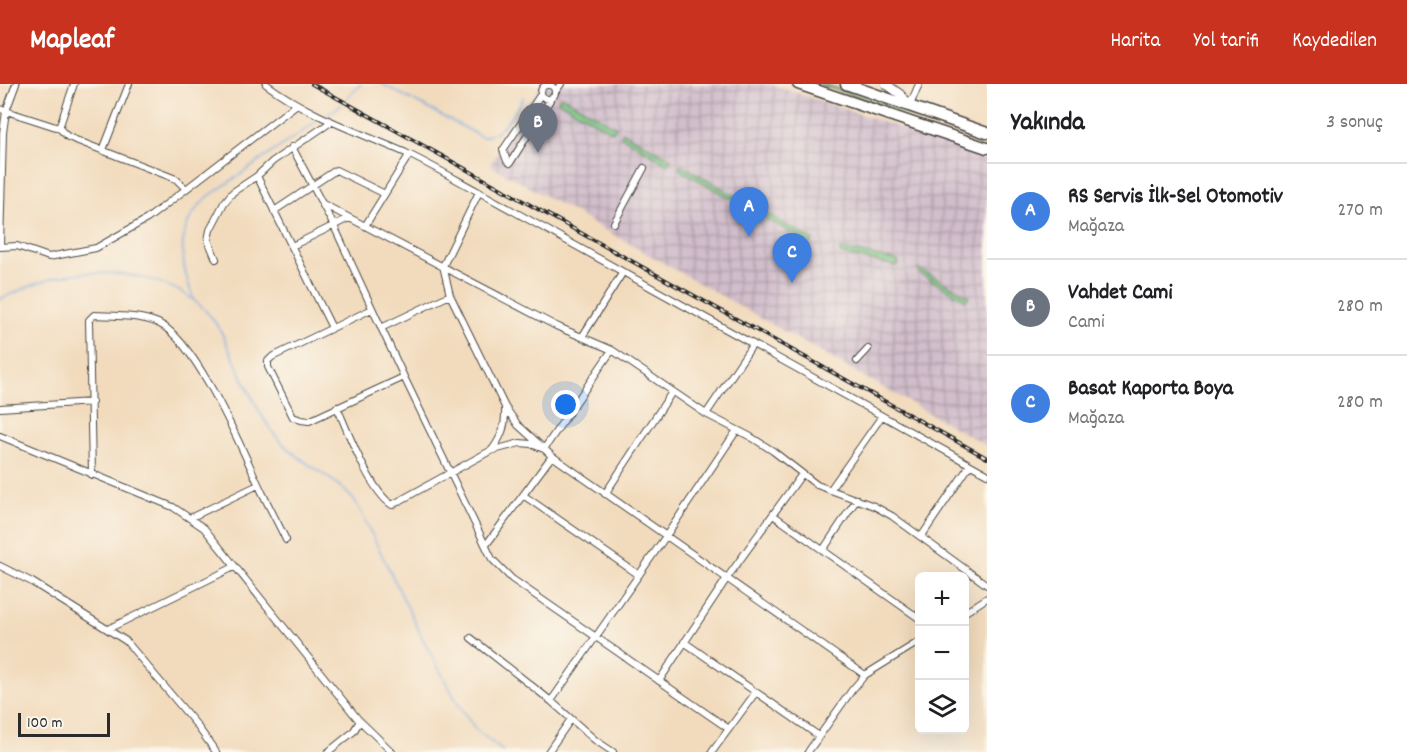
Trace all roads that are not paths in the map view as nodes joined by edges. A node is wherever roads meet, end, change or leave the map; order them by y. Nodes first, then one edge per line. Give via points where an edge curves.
1 (16, 84) edge
2 (74, 84) edge
3 (129, 84) edge
4 (266, 84) edge
5 (561, 84) edge
6 (798, 84) edge
7 (846, 84) edge
8 (886, 84) edge
9 (919, 84) edge
10 (547, 85) edge
11 (541, 93) junction
12 (554, 94) junction
13 (297, 104) junction
14 (910, 105) junction
15 (3, 110) edge
16 (331, 122) junction
17 (58, 128) junction
18 (987, 133) edge
19 (292, 147) junction
20 (987, 148) edge
21 (103, 150) junction
22 (409, 155) junction
23 (644, 168) dead end
24 (257, 176) junction
25 (313, 186) junction
26 (186, 189) junction
27 (479, 192) junction
28 (385, 194) junction
29 (322, 204) junction
30 (274, 211) junction
31 (349, 218) junction
32 (614, 223) dead end
33 (334, 226) junction
34 (365, 226) junction
35 (292, 246) junction
36 (0, 247) edge
37 (216, 258) dead end
38 (443, 266) junction
39 (623, 272) junction
40 (450, 295) junction
41 (372, 309) junction
42 (332, 328) junction
43 (381, 328) junction
44 (582, 337) junction
45 (753, 344) junction
46 (868, 349) dead end
47 (612, 350) junction
48 (857, 361) dead end
49 (404, 377) junction
50 (672, 392) junction
51 (92, 402) junction
52 (0, 408) edge
53 (337, 408) junction
54 (505, 408) junction
55 (706, 414) junction
56 (882, 416) junction
57 (737, 430) junction
58 (0, 436) edge
59 (544, 449) junction
60 (490, 451) junction
61 (552, 456) junction
62 (970, 465) junction
63 (451, 473) junction
64 (802, 474) junction
65 (987, 474) edge
66 (93, 475) junction
67 (258, 485) junction
68 (830, 490) junction
69 (605, 494) junction
70 (523, 495) junction
71 (857, 499) junction
72 (773, 515) junction
73 (190, 518) junction
74 (666, 536) junction
75 (921, 537) junction
76 (286, 540) dead end
77 (486, 545) junction
78 (823, 550) junction
79 (0, 566) edge
80 (234, 567) junction
81 (639, 575) junction
82 (727, 578) junction
83 (987, 585) edge
84 (987, 598) edge
85 (969, 609) edge
86 (915, 615) edge
87 (108, 629) junction
88 (471, 638) dead end
89 (595, 638) junction
90 (684, 642) junction
91 (915, 644) edge
92 (865, 675) junction
93 (658, 681) junction
94 (756, 692) junction
95 (550, 701) junction
96 (571, 719) junction
97 (360, 721) junction
98 (729, 729) junction
99 (819, 736) junction
100 (216, 752) edge
101 (328, 752) edge
102 (392, 752) edge
103 (548, 752) edge
104 (613, 752) edge
105 (712, 752) edge
106 (808, 752) edge

1 - 15 street
2 - 17 street
3 - 21 street
4 - 13 street
5 - 12 street
6 - 20 highway
7 - 14 highway
8 - 14 main road
9 - 14 street
10 - 11 street
10 - 12 street via 552,86
11 - 12 street via 546,99
11 - 12 street via 503,150 510,163
13 - 16 street
13 - 26 street
14 - 18 highway
15 - 17 street
15 - 36 street
16 - 19 street
16 - 22 street
17 - 21 street via 68,137
19 - 24 street
19 - 25 street
21 - 26 street via 176,179
22 - 27 street
22 - 28 street
23 - 32 street
24 - 30 street
24 - 37 street via 229,197 210,230 208,240
25 - 28 street via 336,170
25 - 29 street
25 - 30 street
26 - 36 street via 147,219 96,248 48,257 17,246
27 - 38 street
27 - 39 street
28 - 34 street
29 - 31 street
29 - 33 street
30 - 35 street
31 - 33 street
31 - 34 street
33 - 35 street
33 - 41 street
34 - 38 street
35 - 42 street
38 - 40 street
38 - 44 street
39 - 44 street
39 - 45 street
40 - 43 street
40 - 54 street
41 - 42 street
41 - 43 street
42 - 53 street via 272,357 268,367 294,417 309,421
43 - 49 street
44 - 47 street
45 - 55 street
45 - 56 street
46 - 48 street
47 - 50 street
47 - 59 street
49 - 53 street
49 - 63 street
50 - 55 street
50 - 69 street
51 - 52 street
51 - 66 street
51 - 67 street via 89,320 94,315 124,316 158,323 193,356
53 - 63 street via 370,479 392,505
54 - 59 street
54 - 60 street via 503,431
55 - 57 street
56 - 62 street
56 - 68 street
57 - 64 street via 772,450
57 - 74 street
58 - 66 street
59 - 60 street via 520,443
59 - 61 street
60 - 63 street
61 - 69 street
61 - 70 street
62 - 65 street
62 - 75 street
63 - 77 street
64 - 68 street
64 - 72 street
66 - 73 street via 173,507
67 - 73 street
67 - 76 street
68 - 71 street
69 - 74 street
70 - 77 street
70 - 81 street
71 - 75 street via 892,516
71 - 78 street
72 - 78 street
72 - 82 street
73 - 80 street via 204,528
74 - 81 street
74 - 82 street
75 - 83 street
77 - 89 street via 492,559 512,579
78 - 86 street
79 - 87 street
80 - 87 street
80 - 97 street
81 - 89 street
82 - 90 street
82 - 92 street
84 - 85 street
87 - 100 street via 126,641
88 - 95 street
89 - 93 street
89 - 95 street
90 - 93 street
90 - 94 street
91 - 92 street
92 - 99 street
93 - 98 street
94 - 98 street
94 - 99 street
95 - 96 street
96 - 103 street
96 - 104 street
97 - 101 street via 353,732
97 - 102 street
98 - 105 street
99 - 106 street

